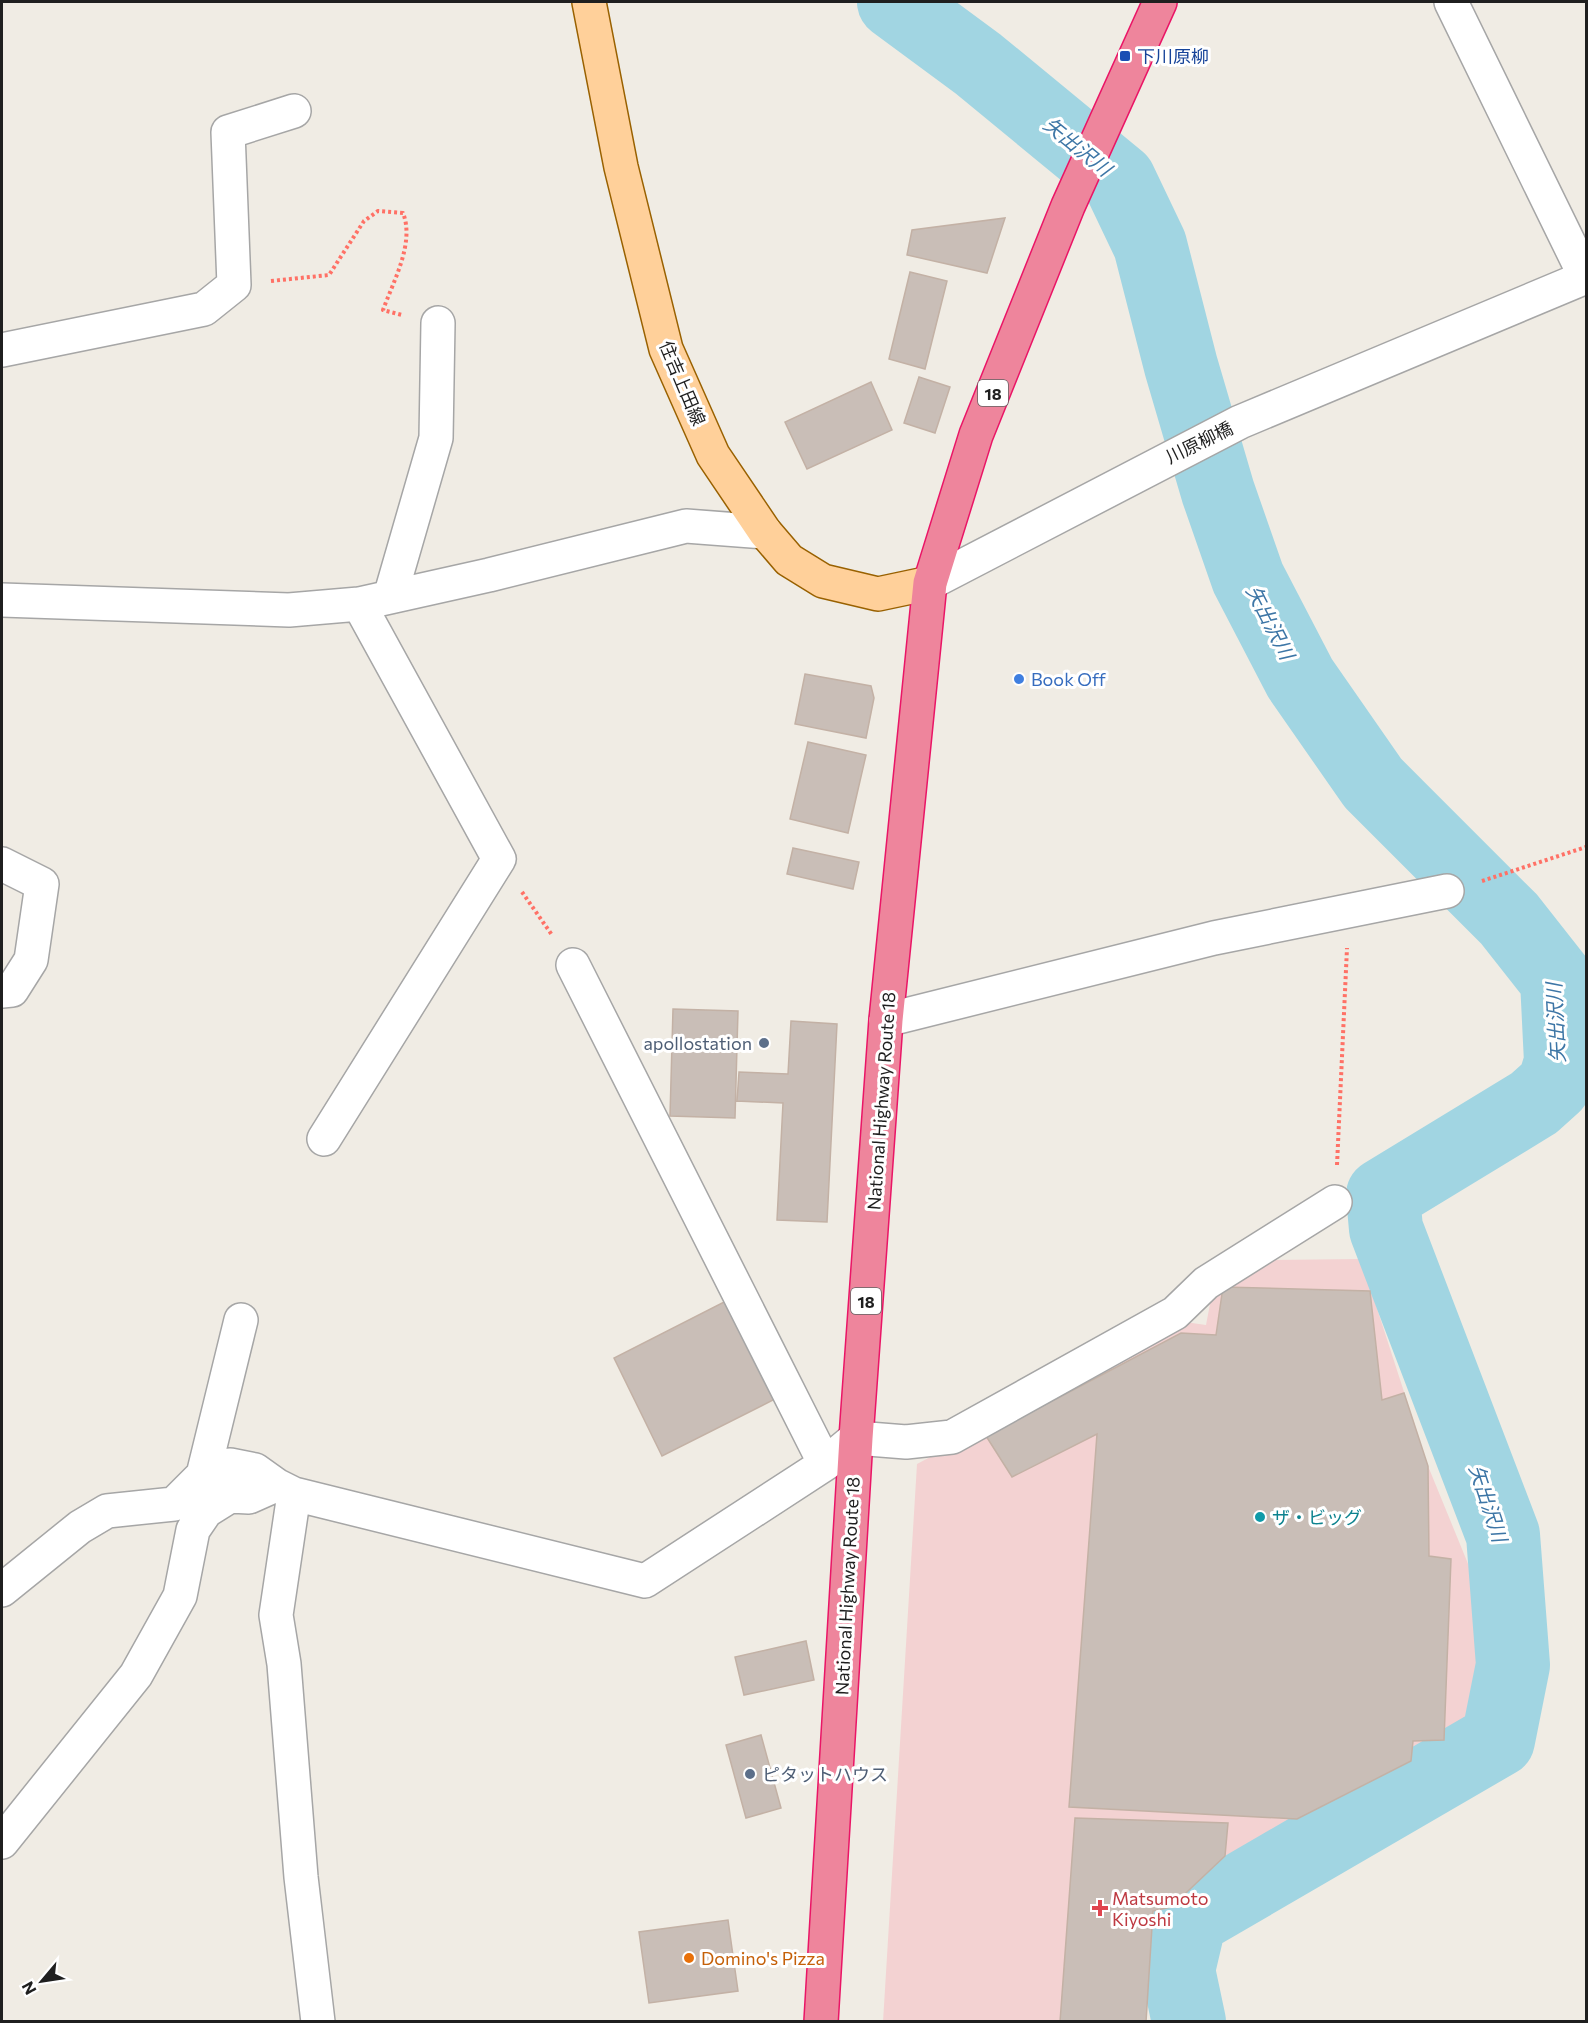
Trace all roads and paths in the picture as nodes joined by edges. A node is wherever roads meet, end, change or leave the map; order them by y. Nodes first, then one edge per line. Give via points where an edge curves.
1 (589, 2) edge
2 (1160, 2) edge
3 (1452, 2) edge
4 (294, 111) dead end
5 (1586, 277) edge
6 (234, 285) junction
7 (438, 323) joint
8 (2, 350) edge
9 (765, 532) junction
10 (930, 583) junction
11 (2, 600) edge
12 (375, 600) junction
13 (1587, 847) edge
14 (499, 859) junction
15 (2, 864) edge
16 (1517, 872) dead end
17 (1447, 891) dead end
18 (1349, 911) junction
19 (573, 965) joint
20 (2, 991) edge
21 (886, 1020) junction
22 (324, 1139) dead end
23 (1335, 1202) joint
24 (241, 1320) dead end
25 (856, 1438) junction
26 (825, 1464) junction
27 (203, 1475) junction
28 (285, 1489) junction
29 (2, 1590) edge
30 (2, 1842) edge
31 (318, 2022) edge
32 (821, 2022) edge

1 - 9 main road, 住吉上田線 via 621,167 666,349 713,455
2 - 10 highway, National Highway Route 18 / 18 via 1068,206 976,435
3 - 5 street
4 - 6 street via 228,132
5 - 10 street, 川原柳橋 via 1240,422
6 - 7 path via 329,275 364,221 378,211 403,213 407,238 383,310
6 - 8 street via 204,309
7 - 12 street via 436,438
9 - 10 main road, 住吉上田線 via 789,560 823,580 878,594
9 - 12 street via 686,526
10 - 21 highway, National Highway Route 18 / 18
11 - 12 street via 289,610
12 - 14 street
13 - 16 path
14 - 19 path
14 - 22 street
15 - 20 street via 42,884 32,960 12,990
17 - 18 street
18 - 21 street via 1214,938
18 - 23 path
19 - 26 street
21 - 25 highway, National Highway Route 18 / 18
23 - 25 street via 1206,1283 1174,1313 952,1437 906,1442
24 - 27 street
25 - 26 street
25 - 32 highway, National Highway Route 18 / 18
26 - 28 street via 645,1581
27 - 28 street via 230,1465 255,1470
27 - 29 street via 174,1504 106,1511
28 - 30 street via 249,1497 230,1496 206,1511 193,1530 180,1596 136,1675
28 - 31 street via 276,1615

